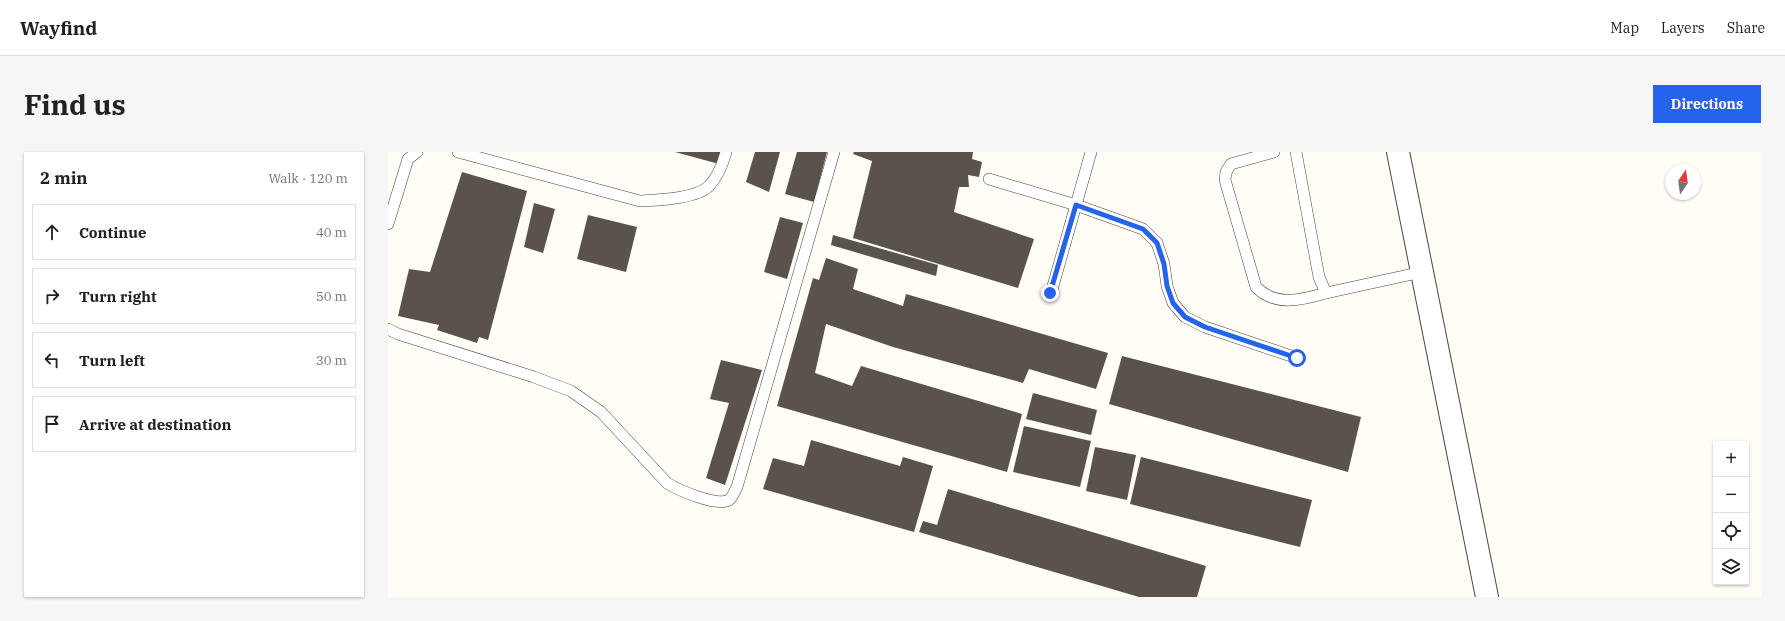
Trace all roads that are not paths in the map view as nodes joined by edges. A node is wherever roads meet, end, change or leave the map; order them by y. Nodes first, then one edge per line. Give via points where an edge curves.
1 (417, 152) edge
2 (458, 152) edge
3 (726, 152) edge
4 (834, 152) edge
5 (1092, 152) edge
6 (1274, 152) edge
7 (1296, 152) edge
8 (1398, 152) edge
9 (989, 179) dead end
10 (1076, 205) junction
11 (388, 224) edge
12 (1422, 272) junction
13 (1050, 293) dead end
14 (1326, 293) junction
15 (388, 329) edge
16 (1297, 358) dead end
17 (1487, 597) edge

1 - 11 lane via 408,160
2 - 3 lane via 640,201 688,196 709,186
4 - 15 lane via 737,487 730,499 725,502 679,491 667,483 601,412 571,391
5 - 10 lane
6 - 14 lane via 1231,164 1226,172 1225,180 1256,287 1262,294 1273,299 1288,301 1304,300
7 - 14 lane via 1319,277
8 - 12 street
9 - 10 lane
10 - 13 lane
10 - 16 lane via 1143,229 1157,243 1173,303 1185,317 1205,327
12 - 14 lane
12 - 17 street

